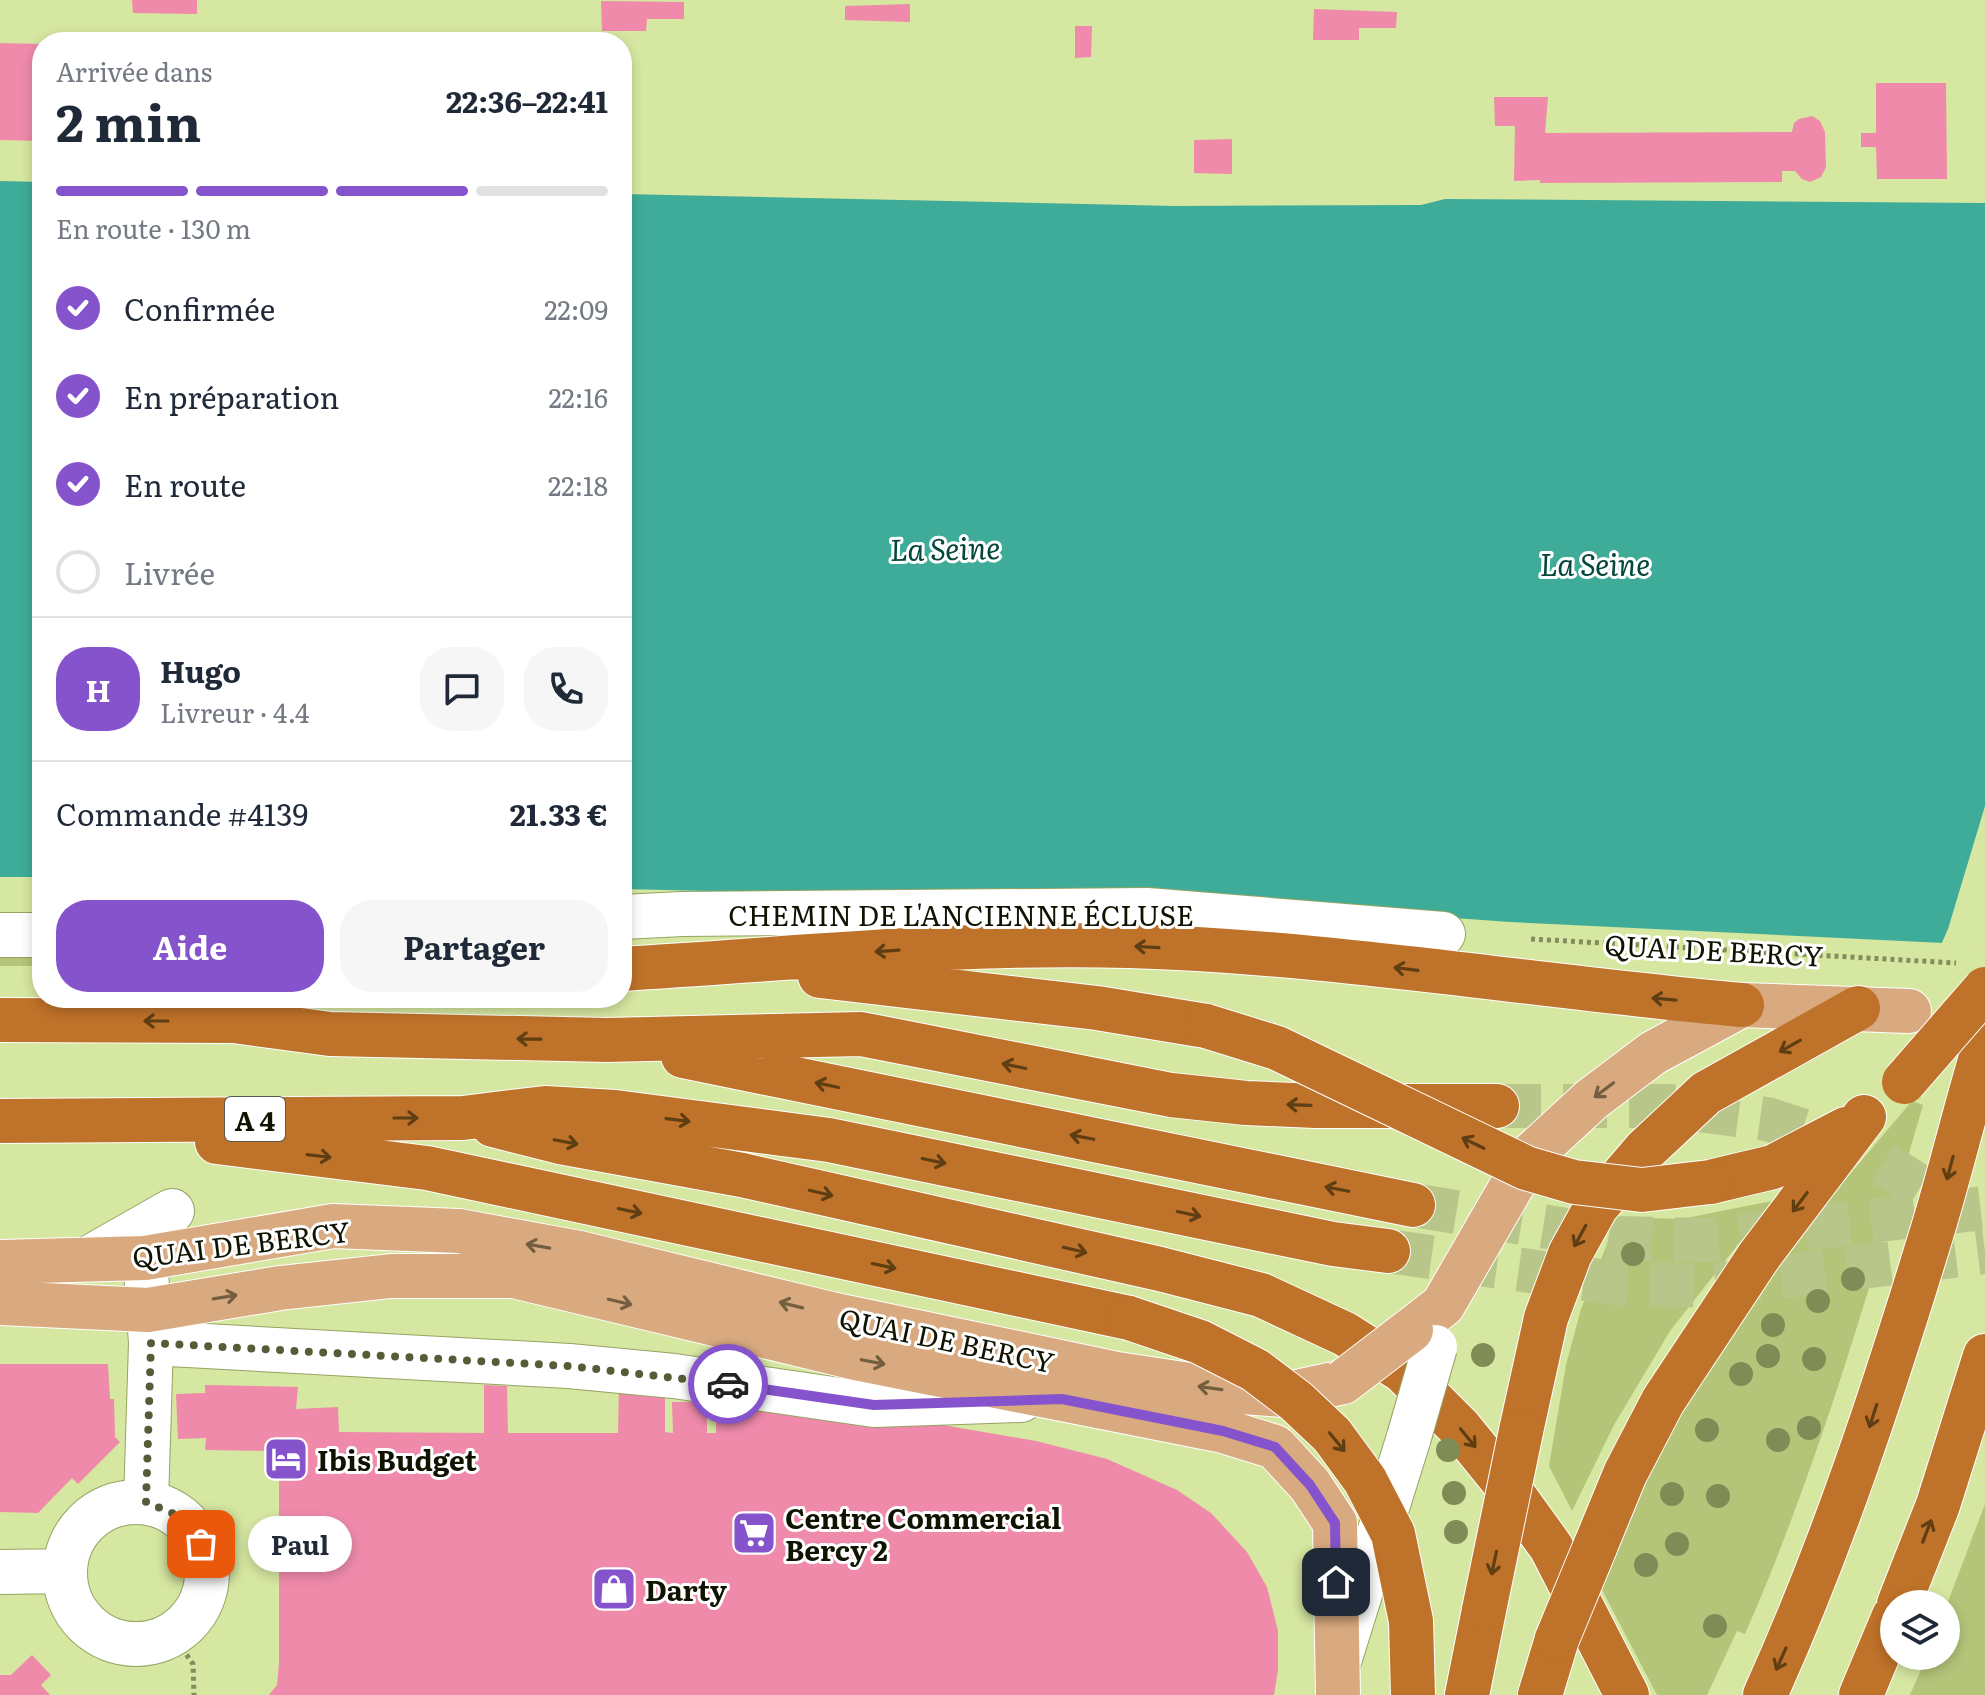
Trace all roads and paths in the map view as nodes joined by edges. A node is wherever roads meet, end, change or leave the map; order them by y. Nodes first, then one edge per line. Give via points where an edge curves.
1 (632, 916) edge
2 (1443, 934) dead end
3 (0, 935) edge
4 (32, 935) edge
5 (1522, 938) dead end
6 (700, 964) junction
7 (632, 968) edge
8 (1978, 976) edge
9 (1742, 1005) junction
10 (268, 1008) edge
11 (1858, 1008) junction
12 (1909, 1011) dead end
13 (0, 1020) edge
14 (234, 1021) junction
15 (607, 1040) junction
16 (1985, 1044) edge
17 (1497, 1106) tunnel mouth
18 (1864, 1117) junction
19 (463, 1118) junction
20 (0, 1121) edge
21 (48, 1121) junction
22 (1413, 1205) tunnel mouth
23 (172, 1211) dead end
24 (1388, 1251) tunnel mouth
25 (145, 1258) junction
26 (86, 1260) junction
27 (0, 1262) edge
28 (0, 1303) edge
29 (149, 1326) junction
30 (1429, 1327) junction
31 (1985, 1356) edge
32 (1062, 1399) junction
33 (146, 1502) junction
34 (64, 1571) junction
35 (0, 1572) edge
36 (1905, 1590) edge
37 (173, 1635) junction
38 (1575, 1636) junction
39 (1880, 1650) edge
40 (1335, 1687) edge
41 (194, 1695) edge
42 (1413, 1695) edge
43 (1467, 1695) edge
44 (1540, 1695) edge
45 (1593, 1695) edge
46 (1627, 1695) edge
47 (1765, 1695) edge
48 (1861, 1695) edge

1 - 2 street, CHEMIN DE L'ANCIENNE ÉCLUSE via 1147,910
3 - 4 street
5 - 8 path, QUAI DE BERCY
6 - 7 highway
9 -> 6 highway via 1266,953 1143,947 982,945
18 -> 6 highway, bridge via 1773,1167 1710,1182 1642,1190 1574,1182 1526,1168 1277,1048 1206,1026 1097,1008
8 - 18 highway, bridge via 1904,1082
9 - 11 main road
9 -> 30 main road, QUAI DE BERCY via 1653,1053 1592,1099 1528,1158
10 - 14 highway
11 - 12 main road
11 -> 43 highway, bridge via 1706,1093 1645,1150 1596,1207 1570,1254 1546,1318
14 -> 13 highway
15 -> 14 highway via 330,1034
17 -> 15 highway via 1316,1106 1171,1095 861,1034
22 -> 15 highway
16 -> 47 highway via 1853,1479
18 -> 38 highway, bridge via 1759,1256 1663,1401 1595,1547
21 -> 19 highway, A 4
19 -> 24 highway via 545,1108 615,1112 829,1140
19 -> 38 highway via 1160,1269 1261,1295 1345,1334 1403,1371 1460,1428 1507,1486 1551,1547
20 - 21 highway, A 4
21 -> 42 highway, bridge via 427,1168 1129,1318 1200,1342 1255,1370 1296,1401 1357,1468 1393,1534 1411,1621
23 - 26 street
25 - 26 main road, QUAI DE BERCY
25 - 29 street
30 -> 25 main road, QUAI DE BERCY, bridge via 1343,1382 1283,1395 1117,1374 459,1231 333,1226
26 - 27 main road, QUAI DE BERCY
28 - 29 main road, QUAI DE BERCY
29 - 32 street via 674,1376 874,1405
29 -> 32 main road, QUAI DE BERCY via 280,1288 391,1276 514,1276 860,1359
29 - 33 street
30 - 40 street, bridge via 1409,1437
36 -> 31 highway via 1938,1505
32 - 40 main road, QUAI DE BERCY via 1223,1431 1275,1447 1335,1523
33 - 34 street via 105,1509 85,1522 70,1545
33 - 37 street via 181,1517 201,1544 207,1565 199,1609
34 - 35 street
34 - 37 street via 68,1598 81,1620 104,1638 147,1644
37 - 41 path via 193,1664
38 - 44 highway
38 - 45 highway
38 - 46 highway
39 - 48 highway

